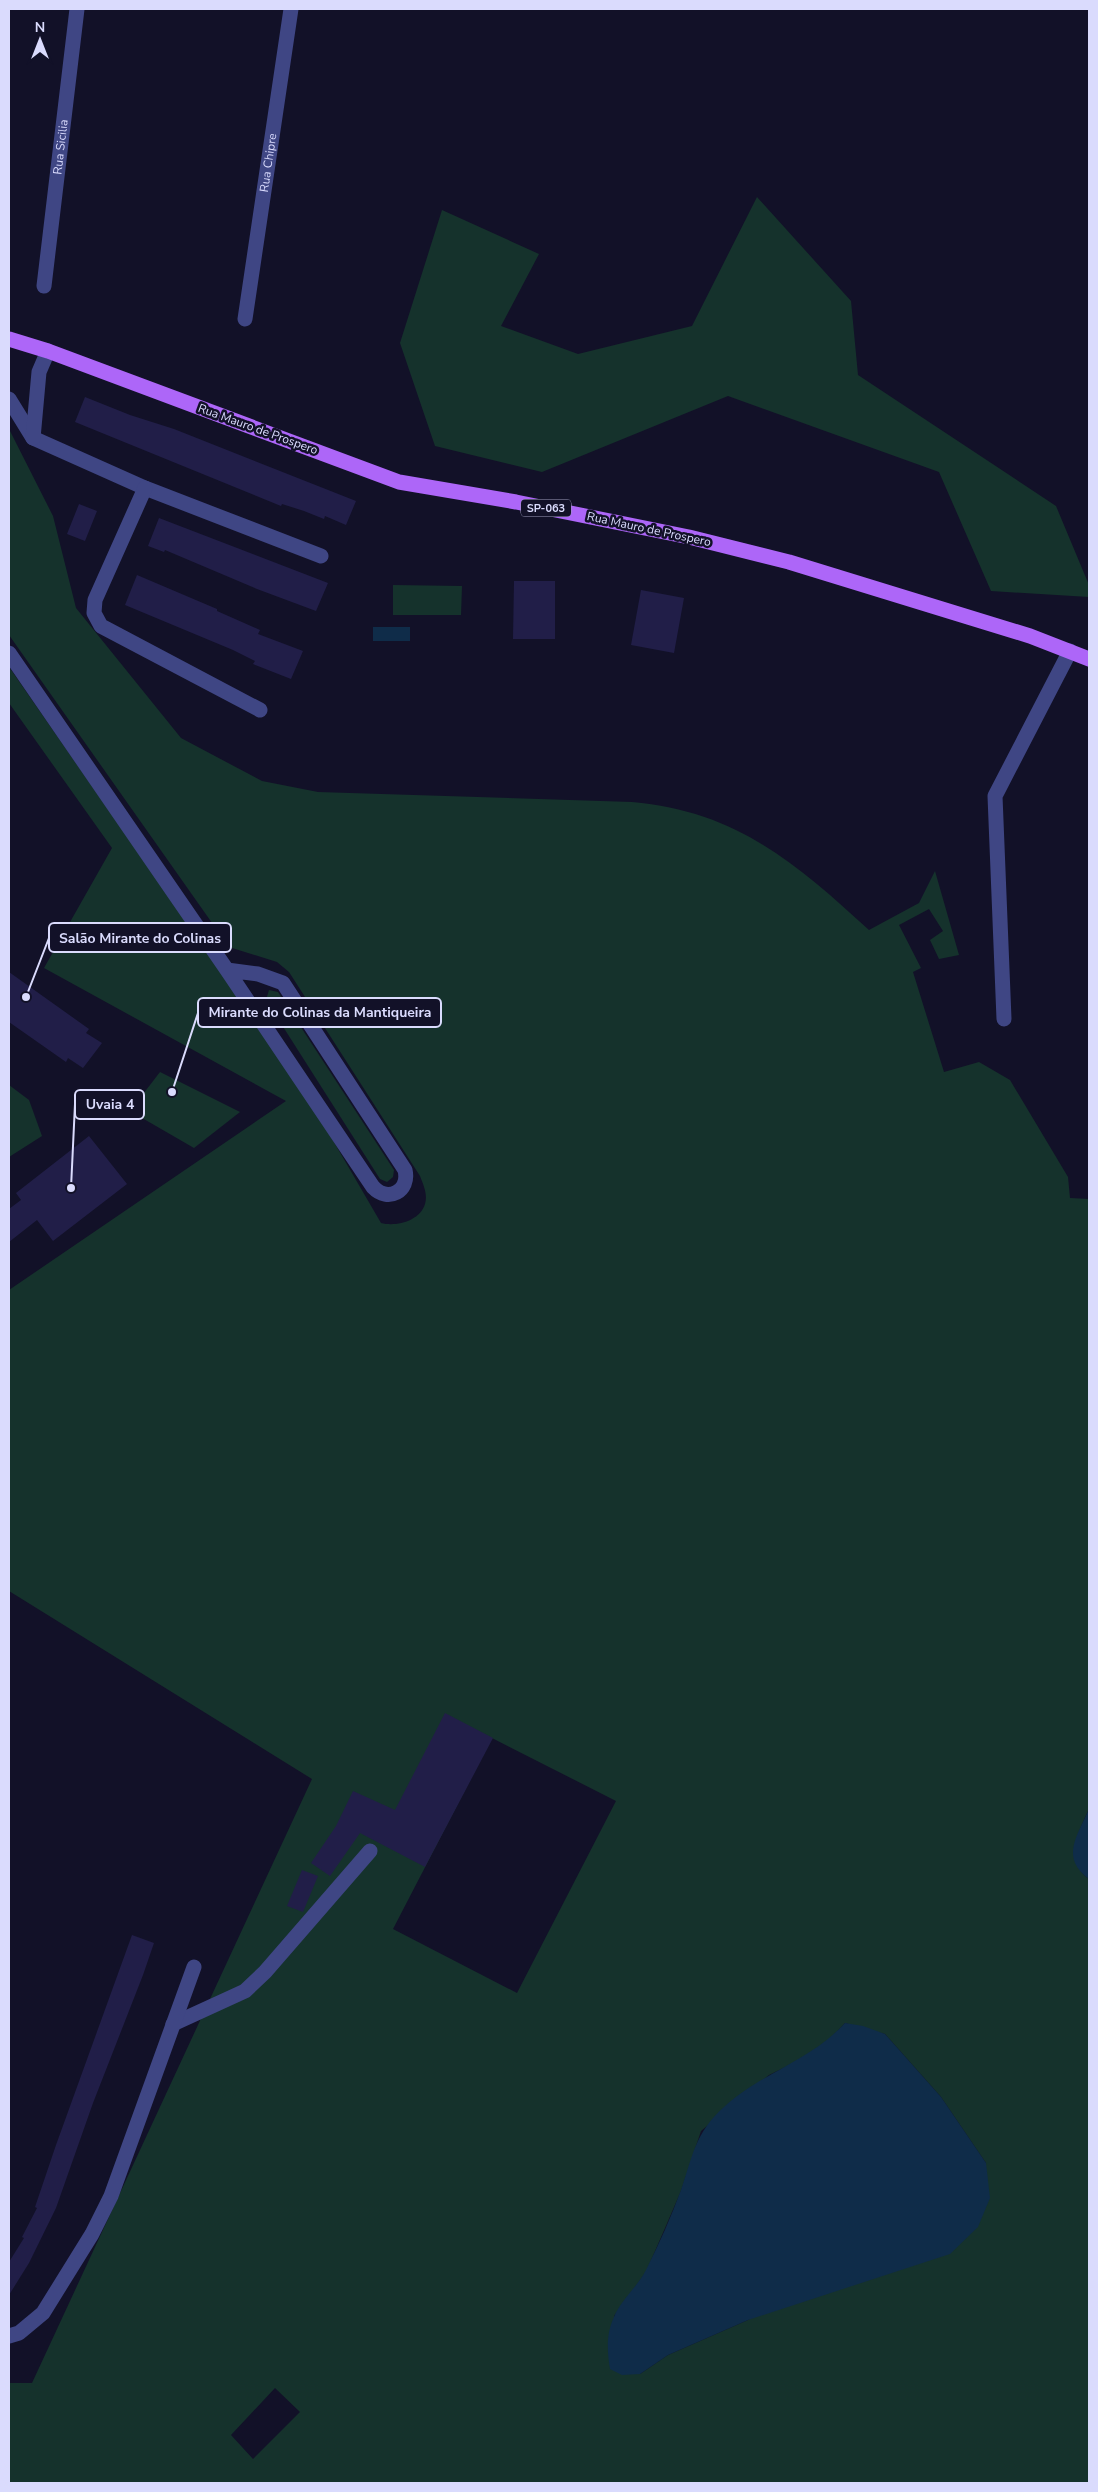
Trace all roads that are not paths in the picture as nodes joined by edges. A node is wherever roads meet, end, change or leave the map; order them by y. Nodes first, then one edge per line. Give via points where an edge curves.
1 (77, 9) edge
2 (291, 9) edge
3 (44, 286) dead end
4 (245, 319) dead end
5 (9, 339) edge
6 (48, 351) junction
7 (9, 399) edge
8 (33, 438) junction
9 (145, 488) junction
10 (321, 556) dead end
11 (1070, 651) junction
12 (9, 653) edge
13 (1089, 659) edge
14 (260, 710) dead end
15 (228, 970) junction
16 (1004, 1019) dead end
17 (370, 1851) dead end
18 (194, 1967) dead end
19 (173, 2024) junction
20 (9, 2336) edge

1 - 3 street, Rua Sicilia
2 - 4 street, Rua Chipre
5 - 6 main road, Rua Mauro de Prospero / SP-063
6 - 8 street via 39,372
6 - 11 main road, Rua Mauro de Prospero / SP-063 via 399,482 698,539 789,562
7 - 8 street
8 - 9 street
9 - 10 street
9 - 14 street via 95,600 94,613 101,626
11 - 13 main road, Rua Mauro de Prospero / SP-063
11 - 16 street via 995,796
12 - 15 street
15 - 15 street via 373,1187 382,1194 399,1192 406,1182 405,1170 283,983 258,974
17 - 19 street via 245,1991
18 - 19 street
19 - 20 street via 111,2196 92,2234 44,2313 19,2333

